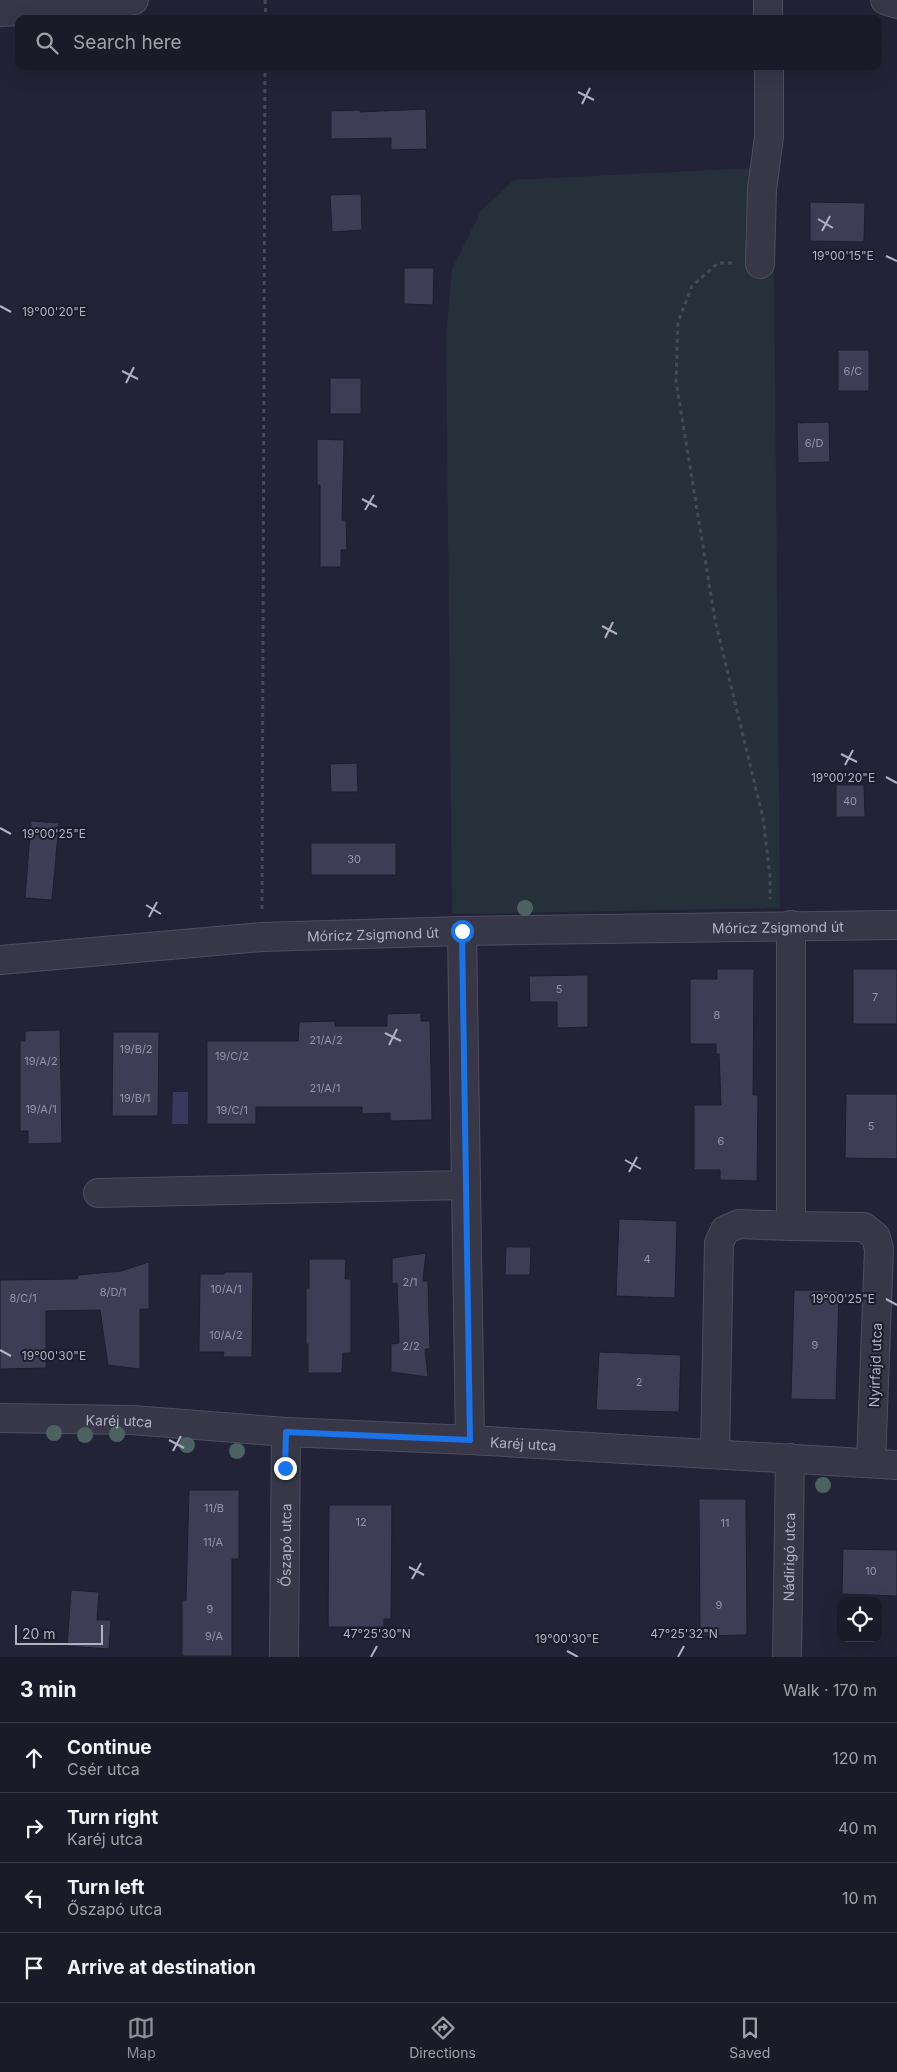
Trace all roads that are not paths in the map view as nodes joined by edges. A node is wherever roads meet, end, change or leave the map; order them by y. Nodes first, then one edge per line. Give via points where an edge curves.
1 (134, 0) edge
2 (768, 0) edge
3 (884, 0) edge
4 (897, 4) edge
5 (0, 12) edge
6 (768, 15) edge
7 (769, 70) edge
8 (760, 264) road end
9 (781, 925) junction
10 (897, 925) edge
11 (462, 931) junction
12 (0, 960) edge
13 (466, 1185) junction
14 (98, 1193) dead end
15 (791, 1226) junction
16 (0, 1418) edge
17 (286, 1432) junction
18 (470, 1440) junction
19 (715, 1454) junction
20 (790, 1458) junction
21 (884, 1464) edge
22 (284, 1657) edge
23 (787, 1657) edge

1 - 5 street via 63,9
2 - 6 street
3 - 4 street
7 - 8 street via 769,137 762,189
9 - 10 street, Móricz Zsigmond út
9 - 11 street, Móricz Zsigmond út
9 - 15 street
11 - 12 street, Móricz Zsigmond út via 262,937
11 - 13 street
13 - 14 street
13 - 18 street
15 - 19 street, Nyírfajd utca via 739,1224 725,1230 719,1243
15 - 21 street, Nyírfajd utca via 864,1227 876,1237 879,1249
16 - 17 street, Karéj utca via 132,1420
17 - 18 street, Karéj utca
17 - 22 street, Őszapó utca
18 - 19 street, Karéj utca
19 - 20 street, Karéj utca
20 - 21 street, Karéj utca
20 - 23 street, Nádirigó utca

